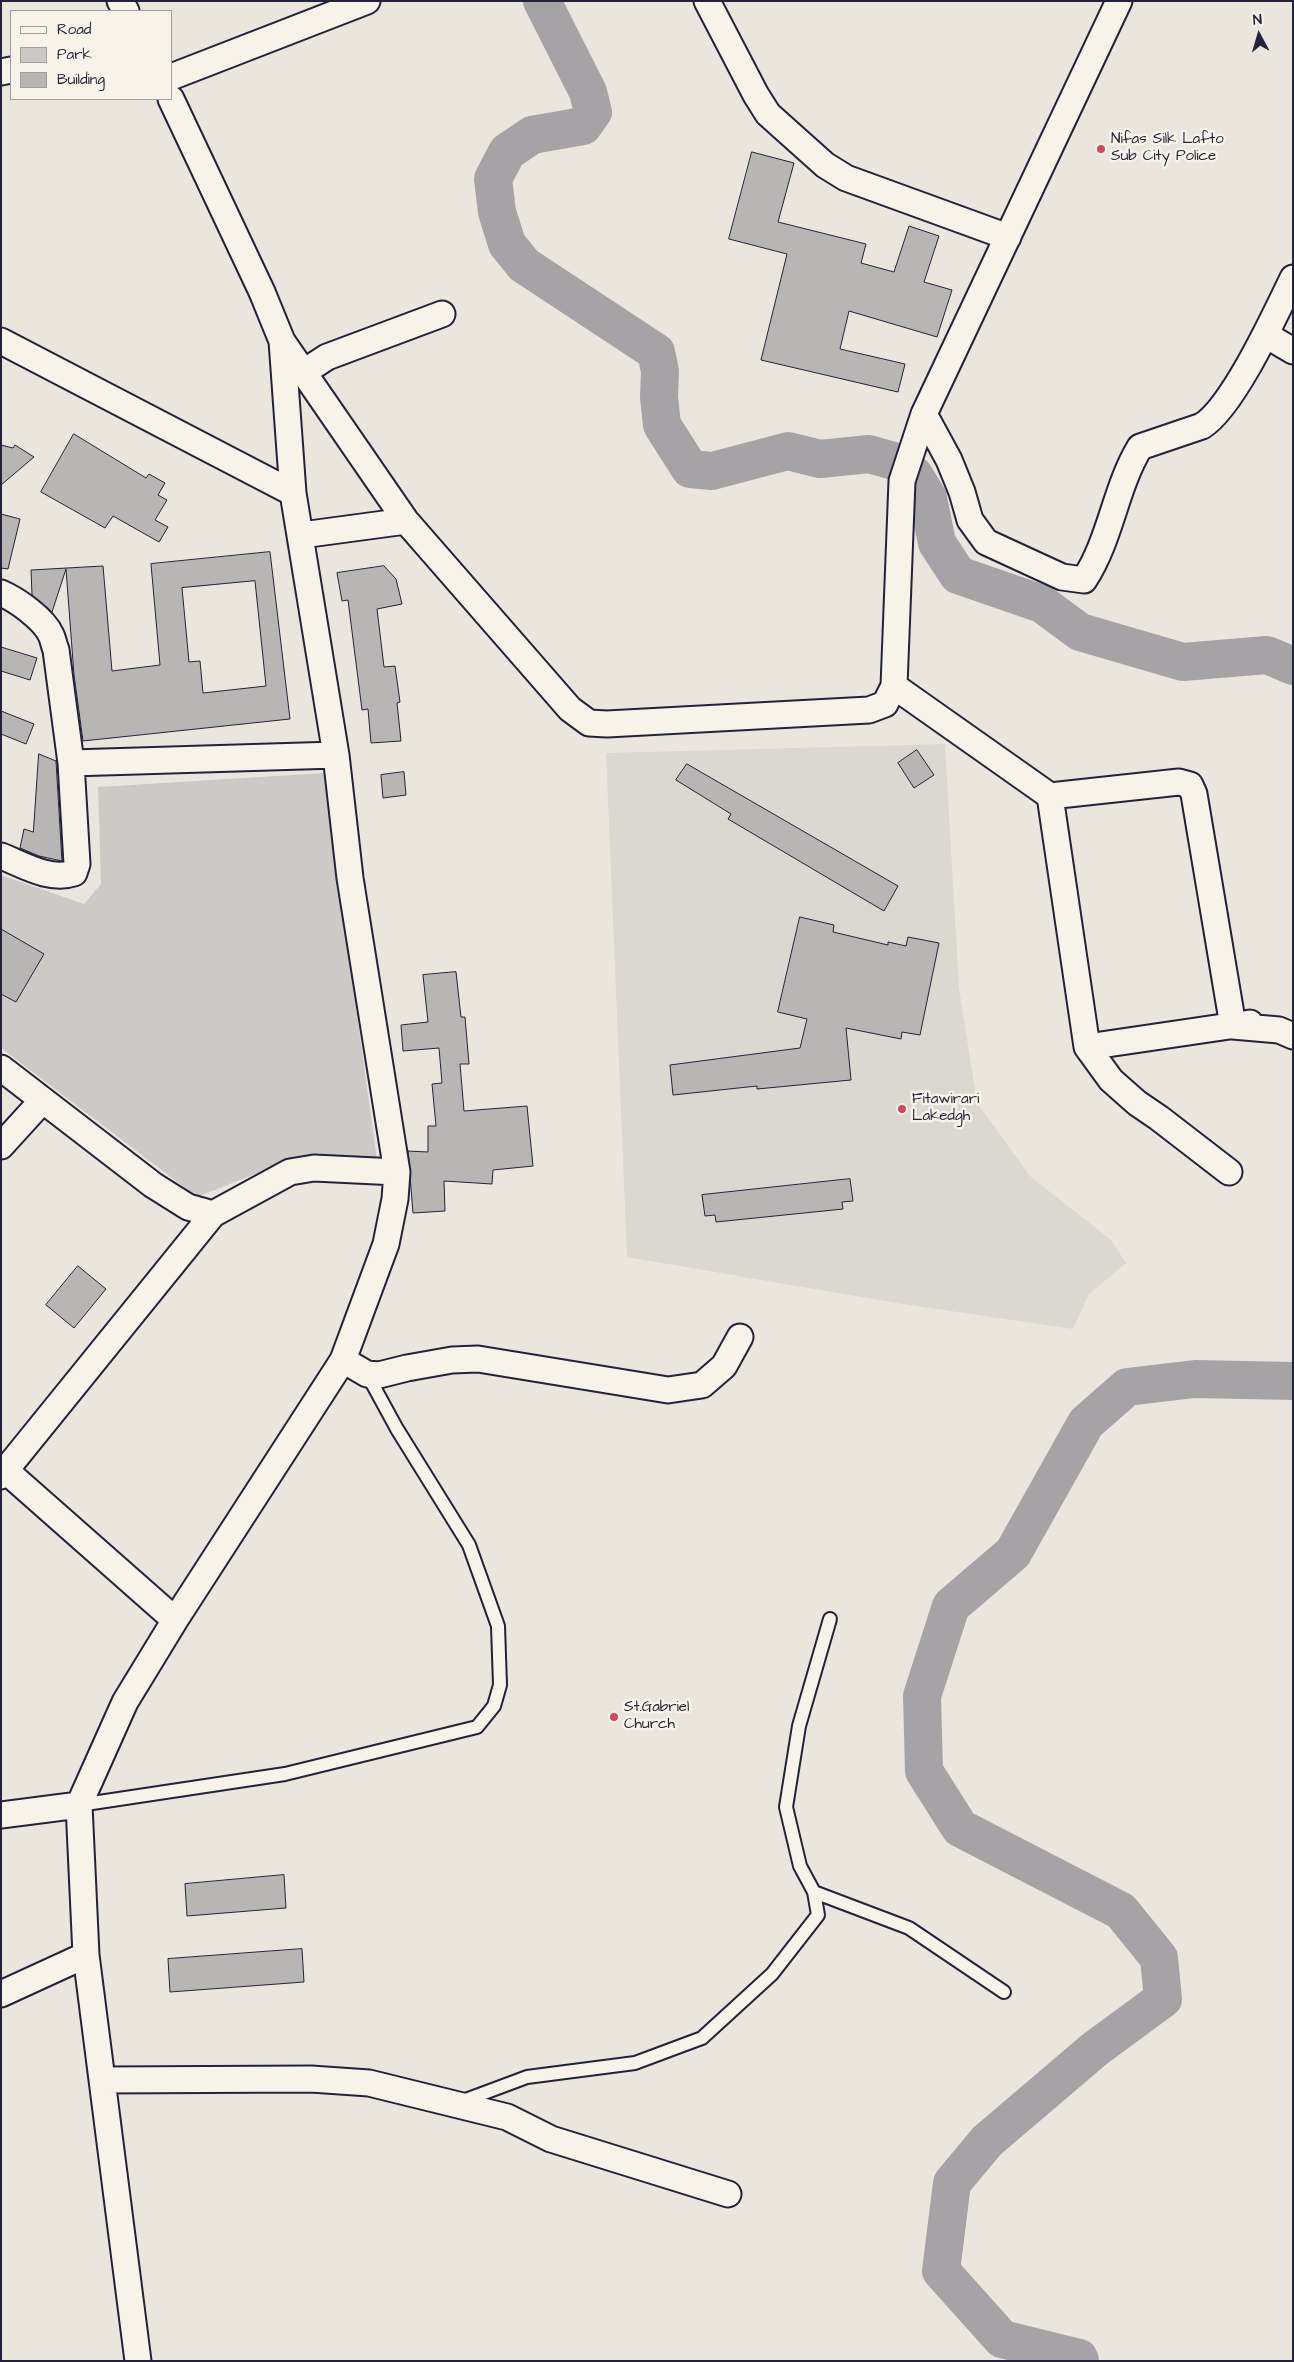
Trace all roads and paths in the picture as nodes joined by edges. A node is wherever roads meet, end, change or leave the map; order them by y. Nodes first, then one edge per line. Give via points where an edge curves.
1 (367, 1) edge
2 (707, 1) edge
3 (1119, 1) edge
4 (172, 78) edge
5 (171, 100) edge
6 (1008, 237) junction
7 (1293, 278) edge
8 (442, 314) dead end
9 (1266, 335) junction
10 (1, 341) edge
11 (282, 341) junction
12 (1293, 351) edge
13 (304, 372) junction
14 (924, 414) junction
15 (293, 493) junction
16 (406, 521) junction
17 (302, 535) junction
18 (1, 593) edge
19 (894, 686) junction
20 (336, 755) junction
21 (71, 763) junction
22 (1050, 796) junction
23 (1, 856) edge
24 (1293, 1018) edge
25 (1233, 1026) junction
26 (1293, 1036) edge
27 (1087, 1047) junction
28 (1, 1068) edge
29 (42, 1101) junction
30 (1, 1146) edge
31 (397, 1172) junction
32 (1229, 1172) dead end
33 (213, 1214) junction
34 (740, 1337) dead end
35 (343, 1360) junction
36 (367, 1374) junction
37 (4, 1473) edge
38 (830, 1619) dead end
39 (175, 1620) junction
40 (79, 1805) junction
41 (1, 1816) edge
42 (814, 1892) junction
43 (86, 1955) junction
44 (1004, 1992) dead end
45 (1, 1994) edge
46 (103, 2080) junction
47 (453, 2104) junction
48 (728, 2194) dead end
49 (138, 2361) edge

1 - 4 street
2 - 6 street via 768,114 825,165 846,178
3 - 6 street
5 - 11 street
6 - 14 street
7 - 9 street
8 - 13 street via 327,357
9 - 12 street
9 - 14 street via 1211,421 1140,447 1132,460 1101,548 1084,580 1062,577 986,542 970,520 956,476
10 - 15 street
11 - 13 street
11 - 15 street
13 - 16 street
14 - 19 street via 902,481
15 - 17 street
16 - 17 street
16 - 19 street via 570,708 589,723 869,710 885,704
17 - 20 street
18 - 21 street via 32,613 51,633
19 - 22 street
20 - 21 street
20 - 31 street via 350,878
21 - 23 street via 77,864 74,872 64,876 45,874
22 - 25 street via 1178,782 1190,785
22 - 27 street
24 - 25 street
25 - 26 street via 1279,1030
25 - 27 street
27 - 32 street via 1111,1080 1137,1103
28 - 29 street
29 - 30 street
29 - 33 street via 153,1185 188,1207
31 - 33 street via 314,1168 290,1172
31 - 35 street via 386,1244
33 - 37 street
34 - 36 street via 724,1366 702,1385 668,1390 478,1360 452,1360 380,1376
35 - 36 street
35 - 39 street
36 - 40 lane via 469,1546 498,1626 500,1685 494,1706 476,1727 285,1774
37 - 39 street
38 - 42 lane via 798,1726 786,1807 800,1866
39 - 40 street via 124,1702
40 - 41 street
40 - 43 street
42 - 44 lane via 909,1928
42 - 47 lane via 818,1915 772,1974 702,2038 635,2063 527,2077
43 - 45 street
43 - 46 street
46 - 47 street via 311,2079 370,2082
46 - 49 street
47 - 48 street via 507,2117 551,2139

